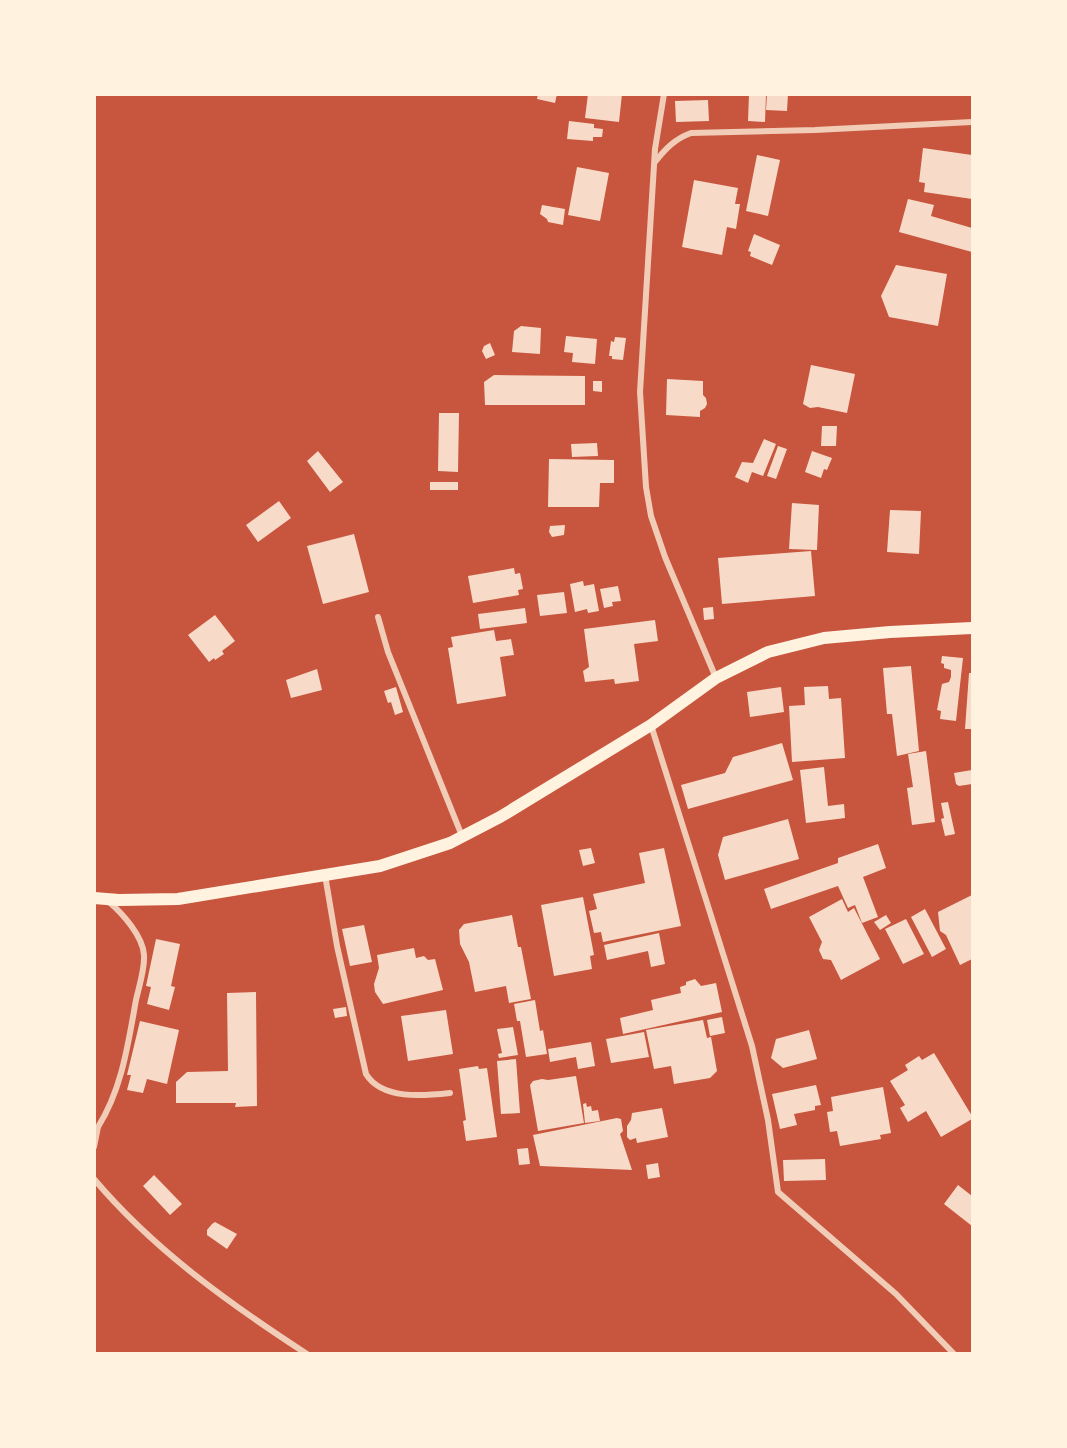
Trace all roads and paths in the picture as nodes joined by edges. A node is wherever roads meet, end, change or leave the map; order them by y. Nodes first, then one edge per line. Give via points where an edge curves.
1 (664, 94) edge
2 (972, 122) edge
3 (654, 162) junction
4 (378, 617) dead end
5 (972, 628) edge
6 (716, 678) junction
7 (651, 725) junction
8 (462, 837) junction
9 (326, 875) junction
10 (100, 899) edge
11 (450, 1093) dead end
12 (96, 1127) edge
13 (94, 1147) edge
14 (94, 1179) edge
15 (307, 1353) edge
16 (954, 1353) edge

1 - 3 street
2 - 3 street via 691,133 677,138
3 - 6 street via 640,393 646,487 665,557
4 - 8 street via 388,652
5 - 6 main road via 824,638 768,652
6 - 7 main road
7 - 8 main road
7 - 16 street via 752,1046 778,1192 888,1287
8 - 9 main road via 380,866
9 - 10 main road via 178,899
9 - 11 street via 366,1074 380,1089 420,1096
10 - 12 street via 122,914 144,953 123,1067 108,1110
12 - 13 street
14 - 15 street via 119,1209 173,1257 246,1314

